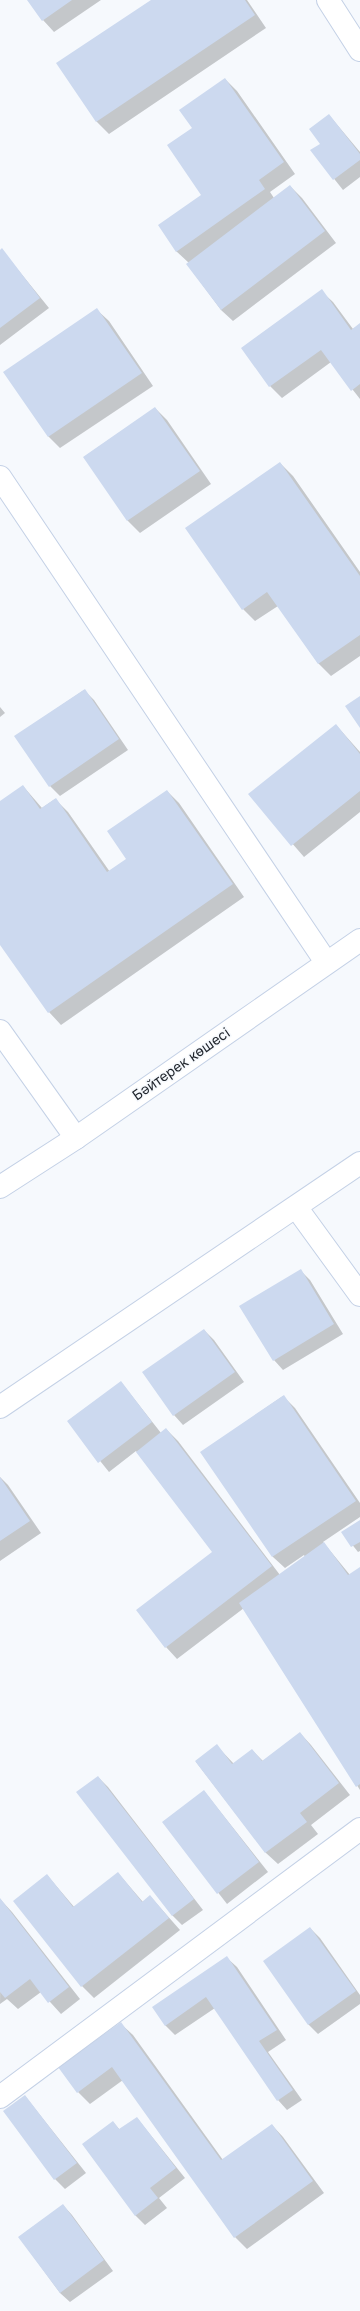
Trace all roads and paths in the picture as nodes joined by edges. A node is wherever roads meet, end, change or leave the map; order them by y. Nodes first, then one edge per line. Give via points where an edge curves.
1 (328, 0) edge
2 (360, 50) edge
3 (0, 477) edge
4 (360, 940) edge
5 (326, 962) junction
6 (0, 1031) edge
7 (76, 1138) junction
8 (360, 1164) edge
9 (0, 1187) edge
10 (296, 1207) junction
11 (360, 1295) edge
12 (0, 1407) edge
13 (360, 1829) edge
14 (0, 2097) edge

1 - 2 street
3 - 5 street
4 - 5 street, Бәйтерек көшесі
5 - 7 street, Бәйтерек көшесі
6 - 7 street
7 - 9 street, Бәйтерек көшесі
8 - 10 street
10 - 11 street
10 - 12 street
13 - 14 street

